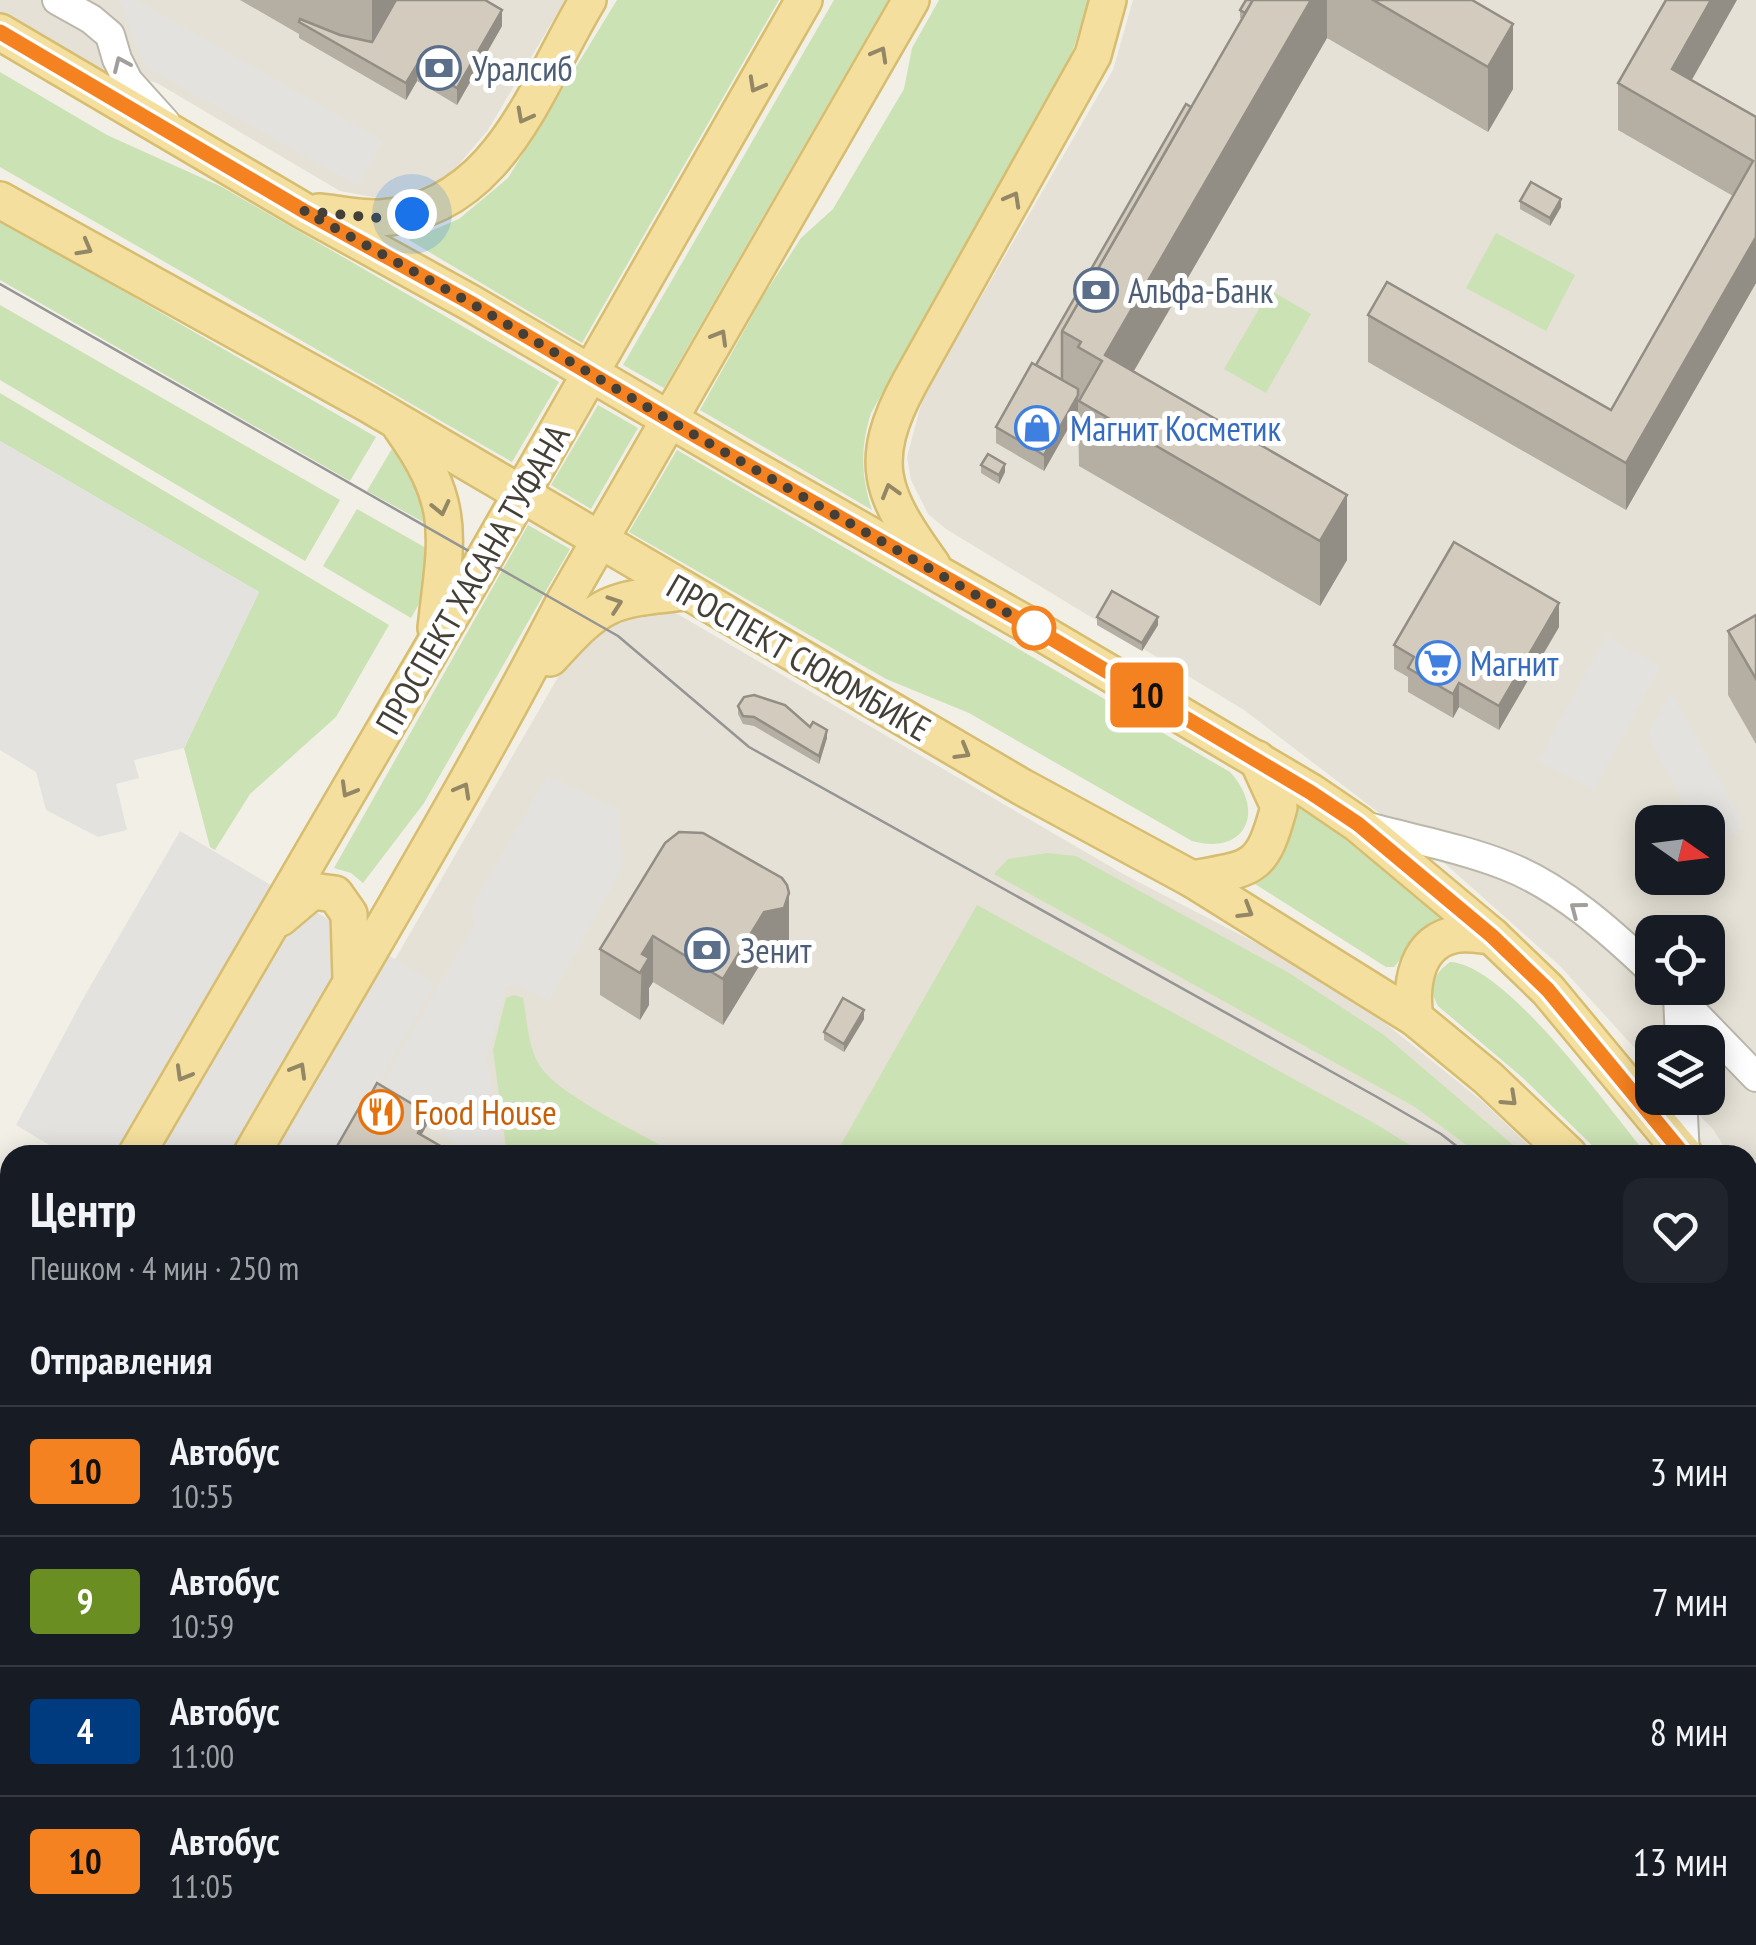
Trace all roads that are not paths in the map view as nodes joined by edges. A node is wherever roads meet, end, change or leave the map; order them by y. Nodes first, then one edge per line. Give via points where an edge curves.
1 (57, 0) edge
2 (588, 0) edge
3 (804, 0) edge
4 (911, 0) edge
5 (1108, 0) edge
6 (0, 32) edge
7 (179, 138) junction
8 (0, 200) edge
9 (304, 211) junction
10 (590, 375) junction
11 (671, 421) junction
12 (398, 422) junction
13 (522, 494) junction
14 (602, 541) junction
15 (938, 574) junction
16 (684, 592) junction
17 (434, 642) junction
18 (519, 692) junction
19 (1257, 759) junction
20 (1358, 824) junction
21 (1192, 879) junction
22 (267, 929) junction
23 (1492, 936) junction
24 (1635, 955) edge
25 (351, 979) junction
26 (1687, 1005) edge
27 (1415, 1018) junction
28 (1756, 1077) edge
29 (1683, 1115) edge
30 (142, 1145) edge
31 (257, 1145) edge
32 (1558, 1145) edge
33 (1677, 1145) edge
34 (1684, 1145) edge

7 -> 1 street via 128,81 110,35
2 -> 9 main road via 509,142 444,202 378,218
3 -> 10 main road, ПРОСПЕКТ ХАСАНА ТУФАНА
11 -> 4 main road
15 -> 5 main road via 887,488 887,430 1093,54
6 - 7 main road
7 - 9 main road
8 -> 12 main road, ПРОСПЕКТ СЮЮМБИКЕ
9 - 10 main road
10 - 11 main road
10 - 13 main road, ПРОСПЕКТ ХАСАНА ТУФАНА
11 - 14 main road
11 - 15 main road
12 - 13 main road, ПРОСПЕКТ СЮЮМБИКЕ
12 -> 17 main road via 444,510
13 - 14 main road, ПРОСПЕКТ СЮЮМБИКЕ
13 - 17 main road, ПРОСПЕКТ ХАСАНА ТУФАНА
14 - 16 main road, ПРОСПЕКТ СЮЮМБИКЕ
14 - 18 main road
15 - 19 main road
18 -> 16 main road via 601,608
16 -> 21 main road, ПРОСПЕКТ СЮЮМБИКЕ
17 -> 22 main road, ПРОСПЕКТ ХАСАНА ТУФАНА
25 -> 18 main road
19 - 20 main road
19 - 21 main road via 1279,806 1268,846 1244,870
20 - 23 main road
24 -> 20 street via 1543,884 1506,866
21 -> 27 main road, ПРОСПЕКТ СЮЮМБИКЕ
22 - 25 main road via 312,891 335,894 349,914
22 -> 30 main road, ПРОСПЕКТ ХАСАНА ТУФАНА
23 - 27 main road via 1455,934 1430,949 1410,989
23 - 33 main road via 1548,990
31 -> 25 main road
26 - 28 street
27 -> 32 main road, ПРОСПЕКТ СЮЮМБИКЕ
29 - 34 street

